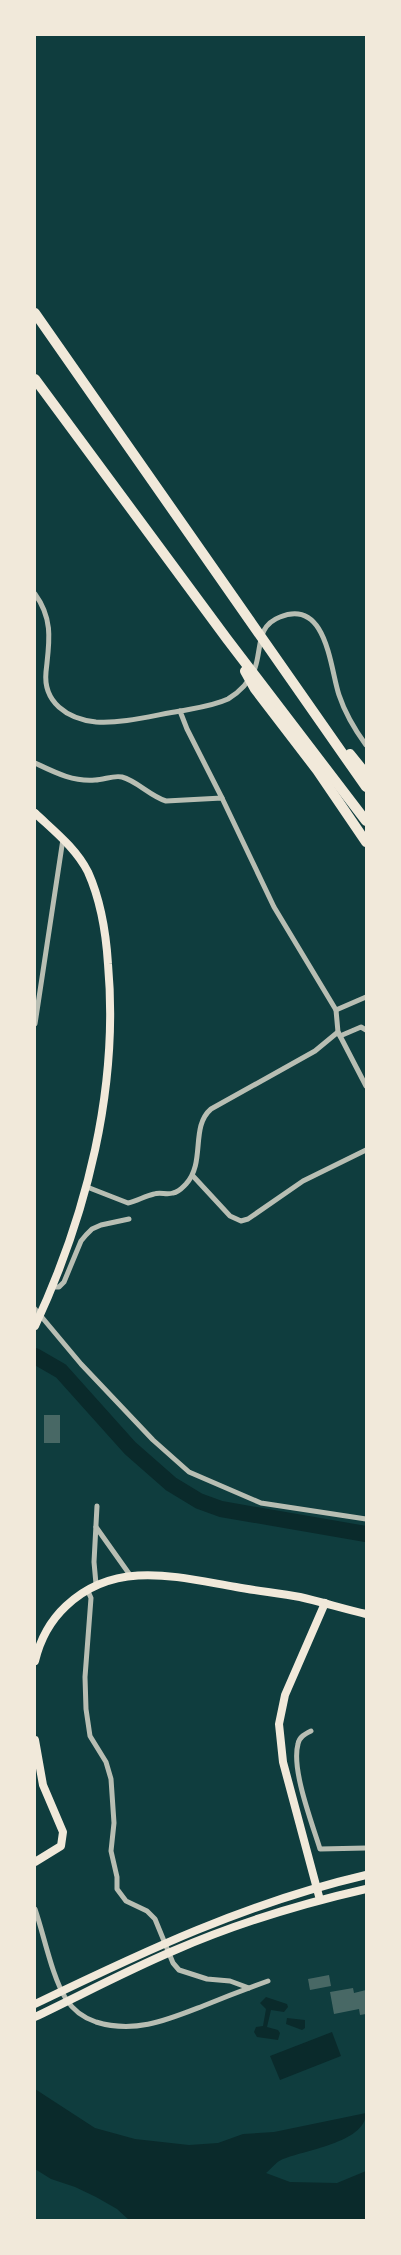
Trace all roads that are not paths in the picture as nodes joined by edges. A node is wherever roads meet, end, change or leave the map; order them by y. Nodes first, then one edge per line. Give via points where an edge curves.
1 (35, 313) edge
2 (35, 379) edge
3 (35, 594) edge
4 (227, 639) junction
5 (290, 679) junction
6 (180, 711) junction
7 (366, 745) edge
8 (35, 764) edge
9 (366, 774) edge
10 (366, 787) edge
11 (222, 798) junction
12 (35, 813) edge
13 (366, 821) edge
14 (63, 839) junction
15 (366, 842) edge
16 (366, 997) edge
17 (336, 1010) junction
18 (36, 1014) edge
19 (35, 1024) edge
20 (366, 1030) edge
21 (339, 1034) junction
22 (366, 1086) edge
23 (366, 1150) edge
24 (193, 1176) junction
25 (86, 1187) junction
26 (129, 1220) dead end
27 (52, 1287) junction
28 (37, 1317) edge
29 (97, 1506) dead end
30 (366, 1519) edge
31 (95, 1526) junction
32 (130, 1575) junction
33 (96, 1584) junction
34 (88, 1589) junction
35 (325, 1603) junction
36 (366, 1614) edge
37 (35, 1661) edge
38 (311, 1731) dead end
39 (35, 1740) edge
40 (304, 1796) junction
41 (293, 1797) junction
42 (366, 1848) edge
43 (35, 1859) edge
44 (366, 1875) edge
45 (316, 1887) junction
46 (366, 1889) edge
47 (320, 1900) junction
48 (35, 1909) edge
49 (268, 1981) dead end
50 (249, 1988) junction
51 (55, 1999) dead end
52 (66, 1999) junction
53 (35, 2004) edge
54 (35, 2017) edge

1 - 5 highway
2 - 4 highway
3 - 6 street via 47,620 49,636 45,688 59,708 96,722
4 - 13 highway
4 - 15 highway via 255,689 317,770
5 - 9 highway
5 - 10 highway
6 - 7 street via 216,704 240,690 255,668 262,632 271,622 289,615 306,617 323,634 346,713
6 - 11 street
8 - 11 street via 70,779 95,780 117,776 166,801
11 - 17 street via 274,907
12 - 14 main road
14 - 18 street
14 - 25 main road via 87,870 95,890 107,947 110,986 105,1092
16 - 17 street
17 - 21 street
18 - 19 street
20 - 21 street via 361,1027
21 - 22 street
21 - 24 street via 204,1115
23 - 24 street via 302,1181 241,1221 230,1216
24 - 25 street via 173,1194 155,1193 128,1203
25 - 27 main road
26 - 27 street via 92,1229 81,1242 64,1282 59,1287
27 - 28 main road
28 - 30 street via 153,1440 189,1472 261,1502
29 - 31 street
31 - 32 street
31 - 33 street
32 - 33 main road
32 - 35 main road via 207,1582
33 - 34 main road
34 - 37 main road via 55,1618 43,1637
34 - 50 street via 92,1598 85,1677 86,1709 90,1736 106,1762 111,1778 114,1818 111,1851 117,1889 126,1901 147,1911 155,1919 179,1970
35 - 36 main road
35 - 41 main road via 289,1684 280,1715 281,1748
38 - 40 street via 302,1735 296,1761
39 - 43 main road via 43,1785 63,1836 61,1846 55,1852
40 - 41 street
40 - 42 street via 320,1849
41 - 45 main road
44 - 45 main road
45 - 47 main road
45 - 53 main road via 248,1909 153,1947
46 - 47 main road
47 - 54 main road via 252,1921 168,1953
48 - 52 street
49 - 50 street
50 - 52 street via 156,2024 129,2028 88,2019
51 - 52 street

